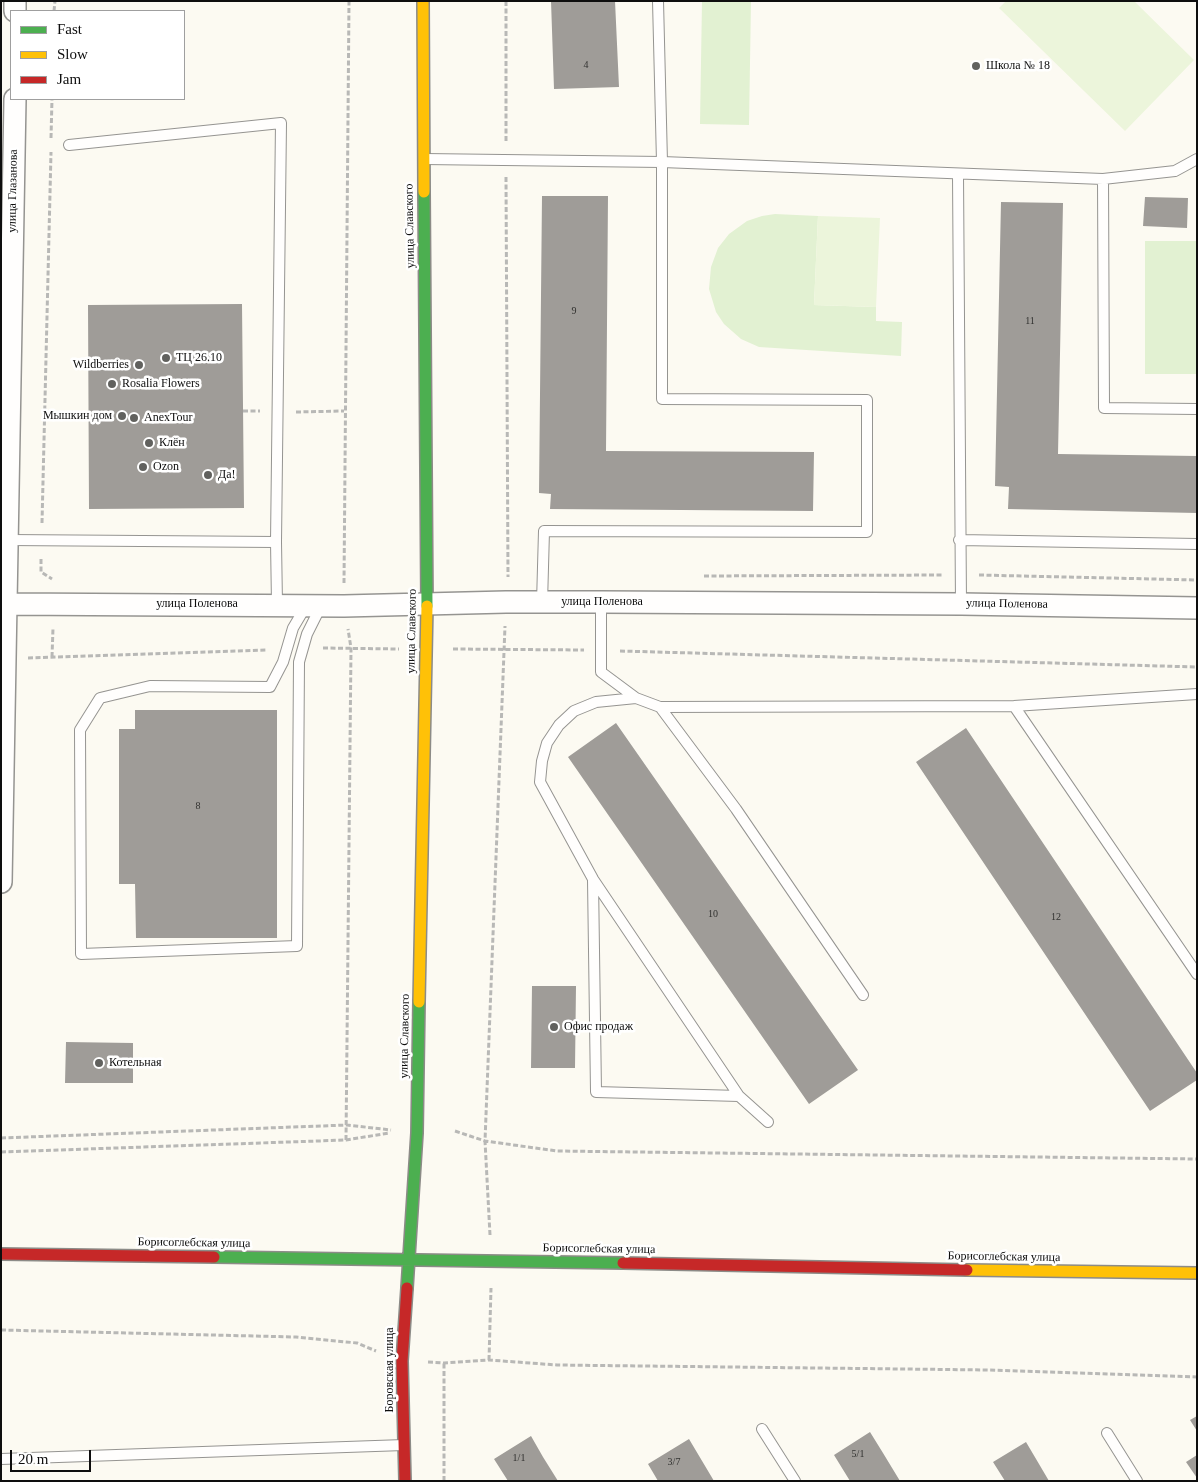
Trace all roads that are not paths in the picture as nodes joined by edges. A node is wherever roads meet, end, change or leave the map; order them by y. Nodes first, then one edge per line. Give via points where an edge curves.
1 (423, 1) edge
2 (658, 1) edge
3 (15, 100) edge
4 (69, 145) dead end
5 (423, 159) junction
6 (1197, 159) edge
7 (662, 162) junction
8 (958, 175) junction
9 (1103, 180) junction
10 (1197, 409) edge
11 (8, 540) junction
12 (959, 540) junction
13 (276, 542) junction
14 (1197, 544) edge
15 (601, 602) junction
16 (427, 603) junction
17 (542, 603) junction
18 (7, 604) junction
19 (277, 604) junction
20 (961, 604) junction
21 (314, 605) junction
22 (1197, 608) edge
23 (1197, 694) edge
24 (636, 698) junction
25 (1014, 706) junction
26 (660, 707) junction
27 (2, 852) edge
28 (593, 879) junction
29 (1, 882) edge
30 (1197, 974) edge
31 (863, 995) dead end
32 (740, 1096) junction
33 (768, 1122) dead end
34 (1, 1254) edge
35 (410, 1260) junction
36 (1197, 1273) edge
37 (762, 1429) dead end
38 (1107, 1433) dead end
39 (405, 1445) junction
40 (1, 1459) edge
41 (405, 1481) edge
42 (795, 1481) edge
43 (1137, 1481) edge

1 - 5 street, улица Славского
2 - 7 lane
3 - 11 street, улица Глазанова
4 - 13 lane via 281,123
5 - 7 lane
5 - 16 street, улица Славского
6 - 9 lane via 1175,171
7 - 8 lane
7 - 17 lane via 662,399 867,400 866,532 544,531
8 - 9 lane
8 - 12 lane
9 - 10 lane via 1104,408
11 - 13 lane
11 - 18 street, улица Глазанова
12 - 14 lane
12 - 20 lane
13 - 19 lane
15 - 17 street, улица Поленова
15 - 20 street, улица Поленова
15 - 24 lane via 601,672
16 - 17 street, улица Поленова
16 - 21 street, улица Поленова
16 - 35 street, улица Славского via 418,1133
18 - 19 street, улица Поленова
18 - 27 street, улица Глазанова
19 - 21 street, улица Поленова
20 - 22 street, улица Поленова
21 - 21 lane via 293,628 283,662 270,687 150,686 100,698 80,730 81,954 297,946 299,662
23 - 25 lane
24 - 26 lane
24 - 28 lane via 596,702 574,711 559,724 547,743 542,761 540,782
25 - 26 lane
25 - 30 lane
26 - 31 lane via 736,810
27 - 29 street, улица Глазанова
28 - 32 lane
28 - 32 lane via 596,1092
32 - 33 lane
34 - 35 street, Борисоглебская улица
35 - 36 street, Борисоглебская улица
35 - 39 street, Боровская улица via 402,1361
37 - 42 lane
38 - 43 lane
39 - 40 lane
39 - 41 street, Боровская улица

